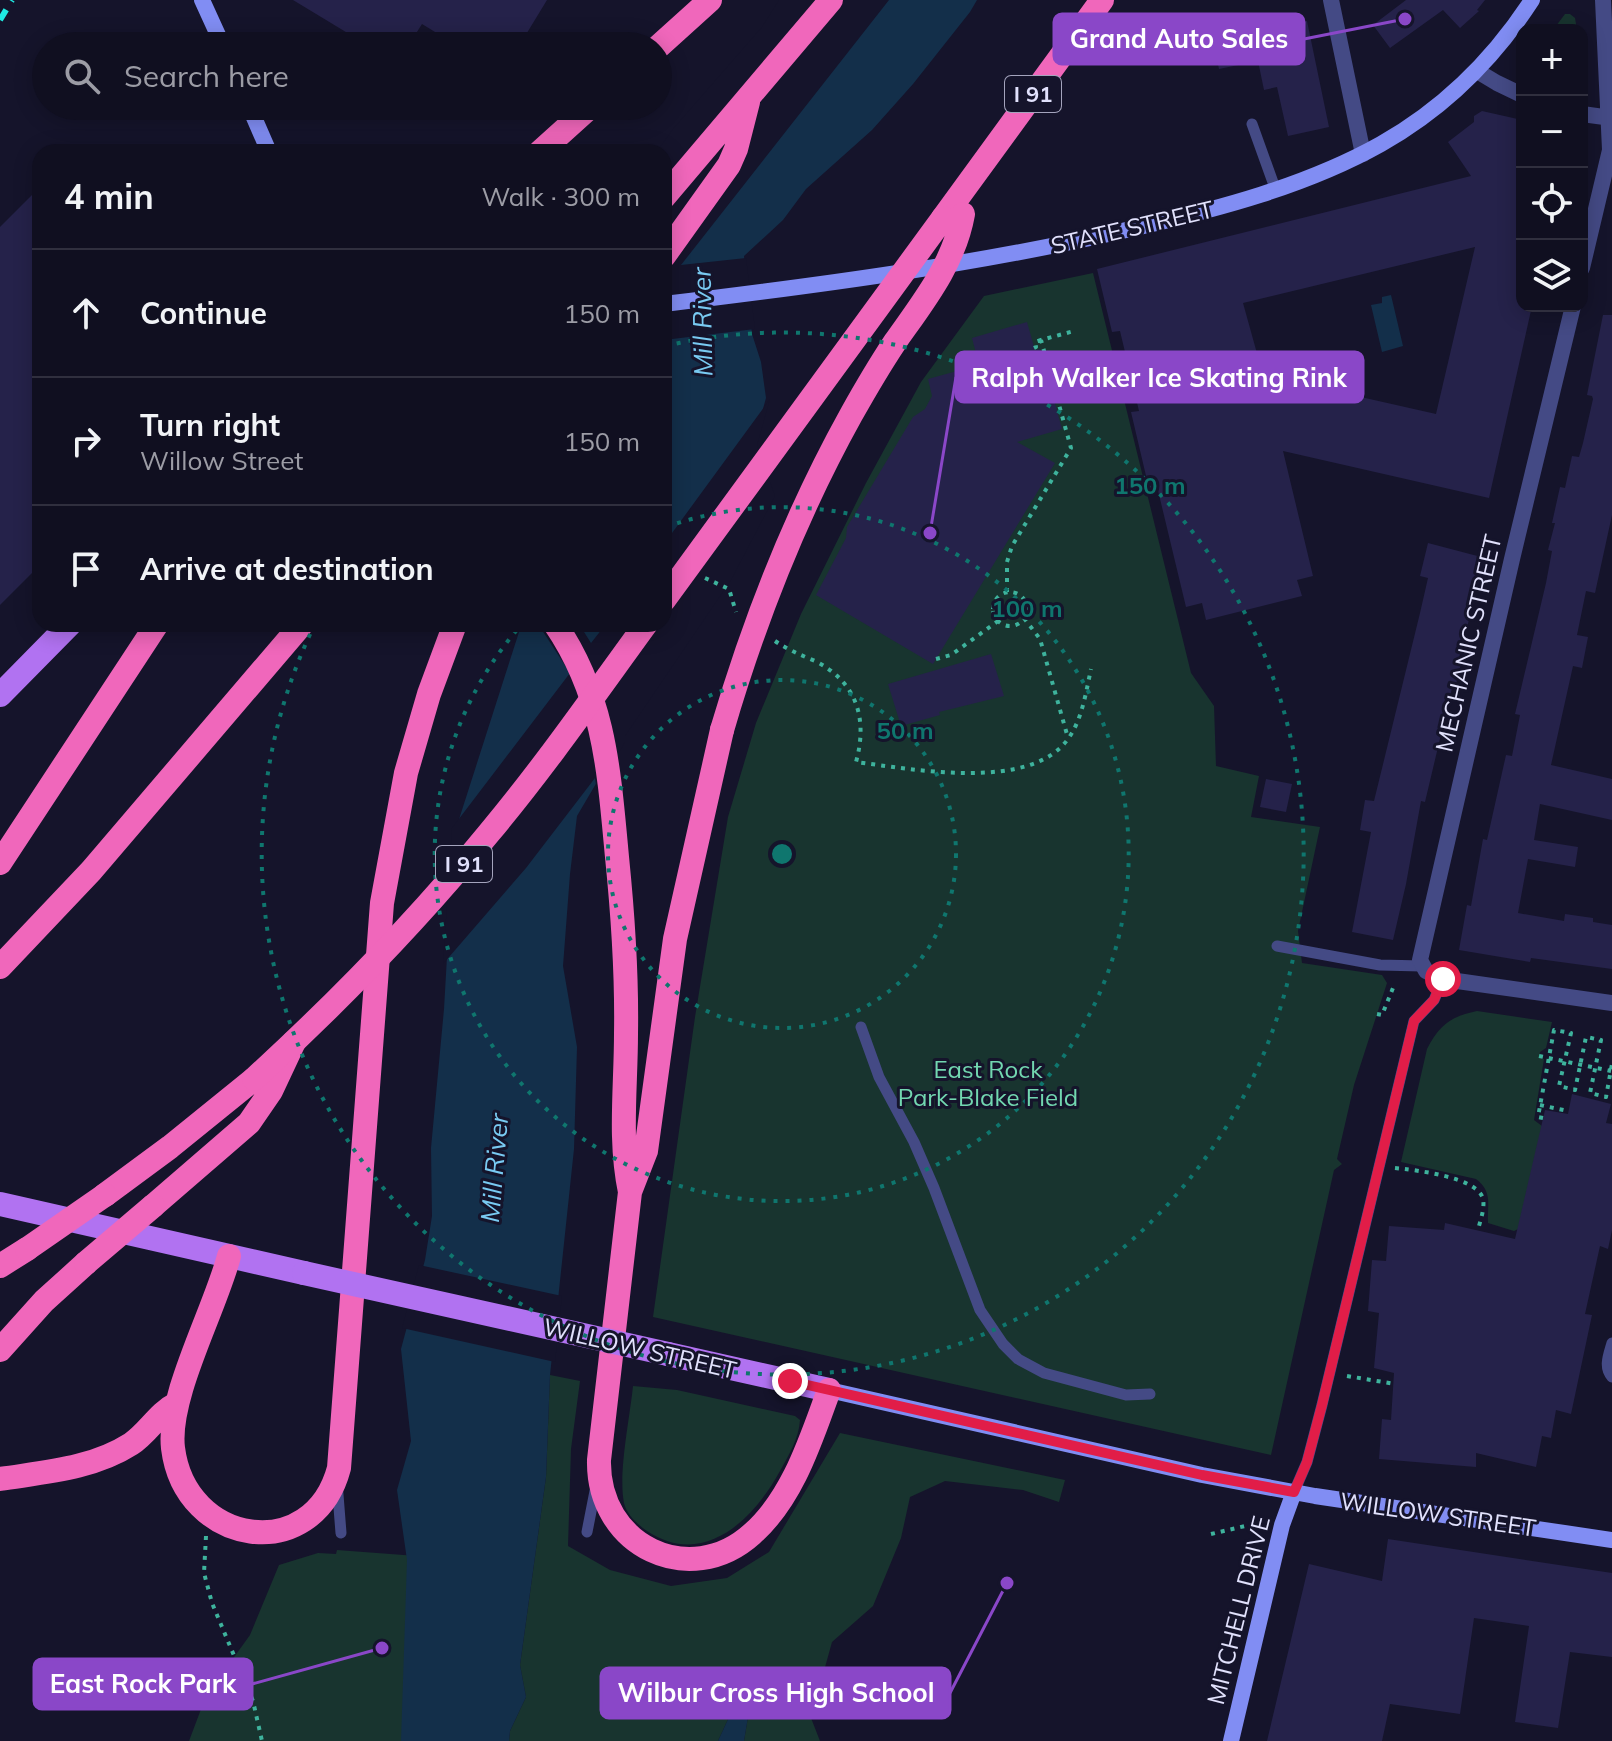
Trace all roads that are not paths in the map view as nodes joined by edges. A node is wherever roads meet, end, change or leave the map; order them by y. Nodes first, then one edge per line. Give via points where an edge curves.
1 (202, 0) edge
2 (710, 0) edge
3 (831, 0) edge
4 (1102, 0) edge
5 (1331, 0) edge
6 (1532, 0) edge
7 (1603, 0) edge
8 (217, 32) edge
9 (672, 34) edge
10 (1477, 71) junction
11 (1516, 92) edge
12 (750, 96) junction
13 (1588, 115) edge
14 (1611, 118) edge
15 (255, 120) edge
16 (575, 120) edge
17 (1252, 124) dead end
18 (266, 144) edge
19 (549, 144) edge
20 (1363, 154) junction
21 (672, 188) edge
22 (1275, 188) junction
23 (953, 216) junction
24 (1588, 244) edge
25 (672, 245) edge
26 (672, 303) edge
27 (1572, 312) edge
28 (672, 589) edge
29 (62, 632) edge
30 (152, 632) edge
31 (295, 632) edge
32 (452, 632) edge
33 (560, 632) edge
34 (640, 632) edge
35 (0, 695) edge
36 (0, 863) edge
37 (1277, 946) dead end
38 (1422, 966) junction
39 (0, 967) edge
40 (1443, 979) junction
41 (1612, 1003) edge
42 (861, 1027) dead end
43 (262, 1085) junction
44 (630, 1192) junction
45 (0, 1204) edge
46 (229, 1256) junction
47 (0, 1266) edge
48 (1612, 1343) edge
49 (0, 1350) edge
50 (1612, 1377) edge
51 (829, 1390) junction
52 (1150, 1394) dead end
53 (176, 1404) junction
54 (599, 1470) junction
55 (336, 1478) junction
56 (0, 1479) edge
57 (1294, 1492) junction
58 (587, 1532) dead end
59 (341, 1533) dead end
60 (1612, 1540) edge
61 (1231, 1741) edge

1 - 8 main road
2 - 9 highway
3 - 12 highway
4 - 23 highway, I 91 via 965,187
5 - 20 street
6 - 10 main road, STATE STREET
7 - 14 street
10 - 11 street
10 - 20 main road, STATE STREET via 1416,121
12 - 21 highway
12 - 25 highway via 729,165
13 - 14 street
14 - 24 street via 1608,163
15 - 18 main road
16 - 19 highway
17 - 22 lane
20 - 22 main road, STATE STREET
22 - 26 main road, STATE STREET via 1162,222 1035,250
23 - 28 highway, I 91, bridge
23 - 44 highway, bridge via 957,239 947,264 867,387 813,489 755,628 722,730 675,939 646,1151
27 - 38 street, MECHANIC STREET via 1423,939
29 - 35 main road
30 - 36 highway
31 - 39 highway via 91,871
32 - 55 highway via 406,773 382,903
33 - 44 highway via 597,711 608,765 625,951 622,1149
34 - 43 highway, I 91, bridge via 462,866 294,1042
37 - 38 lane via 1380,965
38 - 40 street
40 - 41 street
40 - 57 lane via 1434,1000 1414,1021 1322,1405
42 - 52 lane via 879,1077 934,1188 980,1310 1003,1344 1044,1373 1126,1395
43 - 47 highway, I 91, bridge
43 - 49 highway, bridge via 240,1132 44,1301
44 - 54 highway
45 - 46 main road, WILLOW STREET
46 - 51 main road, WILLOW STREET, bridge
46 - 53 highway
48 - 50 lane via 1607,1363
51 - 54 highway via 774,1510 726,1552 676,1557 633,1540 606,1506
51 - 57 main road, WILLOW STREET
53 - 55 highway via 177,1468 190,1496 207,1514 231,1527 290,1527 312,1514
53 - 56 highway via 143,1435 109,1456
54 - 58 lane
55 - 59 lane
57 - 60 main road, WILLOW STREET
57 - 61 main road, MITCHELL DRIVE

